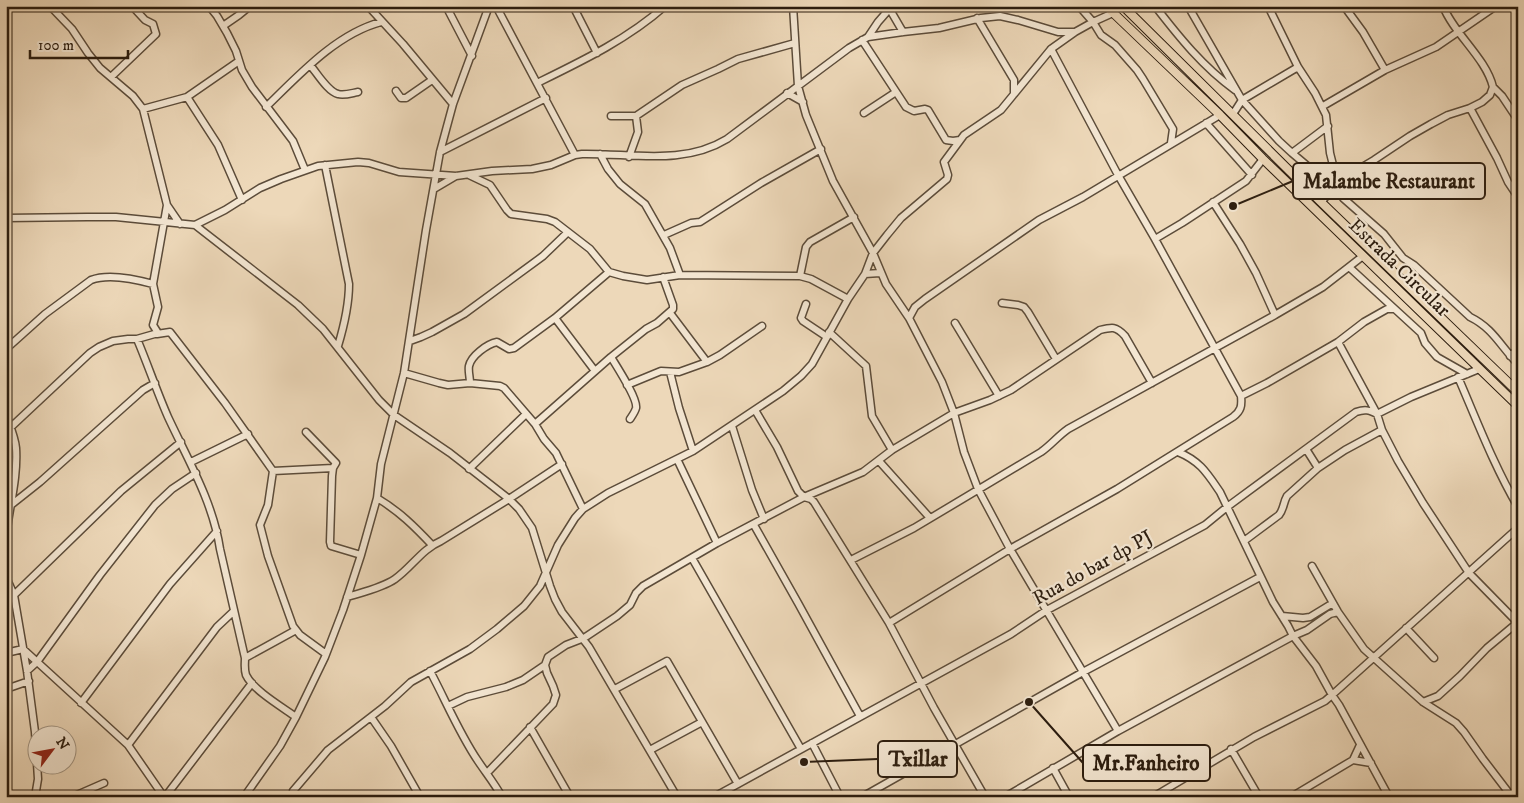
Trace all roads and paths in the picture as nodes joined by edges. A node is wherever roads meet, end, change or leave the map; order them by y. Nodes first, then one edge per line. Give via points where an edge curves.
1 (50, 6) edge
2 (132, 6) edge
3 (209, 6) edge
4 (250, 6) edge
5 (368, 6) edge
6 (446, 6) edge
7 (489, 6) edge
8 (496, 6) edge
9 (573, 6) edge
10 (665, 6) edge
11 (1079, 6) edge
12 (1106, 6) edge
13 (1155, 6) edge
14 (1188, 6) edge
15 (1268, 6) edge
16 (1344, 6) edge
17 (1443, 6) edge
18 (1496, 6) edge
19 (793, 7) edge
20 (891, 7) edge
21 (1125, 7) edge
22 (1113, 12) junction
23 (374, 14) junction
24 (977, 18) junction
25 (381, 22) junction
26 (1093, 22) junction
27 (370, 25) junction
28 (223, 26) junction
29 (1458, 31) junction
30 (902, 32) junction
31 (1075, 32) junction
32 (865, 39) junction
33 (795, 43) junction
34 (1051, 49) junction
35 (597, 53) junction
36 (472, 56) junction
37 (239, 61) junction
38 (310, 65) junction
39 (1298, 67) junction
40 (1385, 70) junction
41 (111, 77) junction
42 (432, 80) junction
43 (537, 83) junction
44 (798, 86) junction
45 (1493, 87) junction
46 (396, 91) dead end
47 (358, 92) dead end
48 (896, 92) junction
49 (1237, 92) junction
50 (787, 93) junction
51 (1014, 94) junction
52 (187, 97) junction
53 (546, 98) junction
54 (1242, 100) junction
55 (803, 102) junction
56 (453, 104) junction
57 (1323, 106) junction
58 (266, 107) junction
59 (1470, 108) junction
60 (143, 109) junction
61 (864, 113) dead end
62 (1232, 114) junction
63 (1220, 115) junction
64 (610, 116) dead end
65 (636, 116) junction
66 (1518, 120) edge
67 (1206, 123) junction
68 (1328, 126) junction
69 (1173, 129) junction
70 (1188, 134) junction
71 (946, 140) junction
72 (961, 140) junction
73 (1171, 143) junction
74 (821, 149) junction
75 (952, 150) junction
76 (440, 152) junction
77 (1292, 153) junction
78 (600, 154) junction
79 (575, 155) junction
80 (629, 157) junction
81 (1263, 159) junction
82 (325, 165) junction
83 (305, 170) junction
84 (492, 171) junction
85 (437, 175) junction
86 (469, 175) junction
87 (1252, 175) junction
88 (456, 176) junction
89 (1118, 176) junction
90 (1336, 182) junction
91 (490, 185) junction
92 (434, 189) junction
93 (1518, 197) edge
94 (242, 200) junction
95 (1213, 202) junction
96 (1321, 202) junction
97 (167, 205) junction
98 (854, 217) junction
99 (6, 218) edge
100 (165, 222) junction
101 (180, 224) junction
102 (195, 225) junction
103 (568, 232) junction
104 (664, 235) junction
105 (1155, 239) junction
106 (873, 253) junction
107 (1363, 256) junction
108 (1349, 267) junction
109 (609, 272) junction
110 (880, 273) junction
111 (865, 274) junction
112 (680, 275) junction
113 (800, 276) junction
114 (662, 277) junction
115 (153, 284) junction
116 (848, 299) junction
117 (1387, 302) junction
118 (1002, 303) dead end
119 (806, 304) dead end
120 (915, 306) junction
121 (902, 307) junction
122 (1387, 309) junction
123 (1394, 309) junction
124 (670, 313) junction
125 (1275, 315) junction
126 (556, 318) junction
127 (909, 318) junction
128 (955, 323) dead end
129 (762, 326) dead end
130 (158, 333) junction
131 (828, 334) junction
132 (137, 339) junction
133 (410, 340) junction
134 (1338, 342) junction
135 (338, 346) junction
136 (6, 349) edge
137 (1215, 349) junction
138 (1518, 350) edge
139 (1510, 356) junction
140 (611, 357) junction
141 (1056, 359) junction
142 (708, 362) junction
143 (1518, 364) edge
144 (1480, 369) junction
145 (594, 371) junction
146 (670, 372) junction
147 (404, 373) junction
148 (1467, 374) junction
149 (1458, 377) junction
150 (155, 383) junction
151 (470, 383) junction
152 (1152, 383) junction
153 (627, 385) junction
154 (1518, 392) edge
155 (999, 396) junction
156 (1241, 396) junction
157 (1518, 406) edge
158 (755, 410) junction
159 (954, 413) junction
160 (526, 414) junction
161 (1377, 414) junction
162 (6, 415) edge
163 (394, 415) junction
164 (630, 419) dead end
165 (536, 424) junction
166 (732, 426) junction
167 (11, 428) junction
168 (1382, 430) junction
169 (306, 432) dead end
170 (248, 434) junction
171 (181, 442) junction
172 (1190, 444) junction
173 (1306, 449) junction
174 (892, 450) junction
175 (693, 451) junction
176 (1178, 452) junction
177 (1192, 457) junction
178 (677, 459) junction
179 (879, 461) junction
180 (191, 462) junction
181 (562, 464) junction
182 (333, 468) junction
183 (1318, 468) junction
184 (469, 469) junction
185 (273, 471) junction
186 (6, 472) edge
187 (196, 473) junction
188 (14, 475) junction
189 (978, 489) junction
190 (804, 497) junction
191 (377, 498) junction
192 (509, 499) junction
193 (11, 504) junction
194 (1227, 507) junction
195 (1518, 507) edge
196 (583, 509) junction
197 (930, 518) junction
198 (764, 519) junction
199 (754, 525) junction
200 (1518, 528) edge
201 (217, 531) junction
202 (6, 537) edge
203 (1244, 542) junction
204 (717, 543) junction
205 (432, 545) junction
206 (1010, 549) junction
207 (361, 556) junction
208 (692, 558) junction
209 (851, 560) junction
210 (1312, 566) dead end
211 (1469, 573) junction
212 (546, 574) junction
213 (6, 577) edge
214 (1260, 577) junction
215 (14, 594) junction
216 (347, 597) junction
217 (1333, 603) junction
218 (1047, 610) junction
219 (234, 611) junction
220 (1338, 612) junction
221 (1282, 616) junction
222 (889, 623) junction
223 (1517, 623) edge
224 (1406, 628) junction
225 (296, 630) junction
226 (1292, 636) junction
227 (584, 638) junction
228 (22, 649) junction
229 (6, 653) edge
230 (326, 654) junction
231 (245, 658) junction
232 (1434, 658) dead end
233 (1374, 659) junction
234 (37, 662) junction
235 (545, 665) junction
236 (27, 671) junction
237 (430, 671) junction
238 (537, 671) junction
239 (1083, 672) junction
240 (547, 673) junction
241 (29, 682) junction
242 (252, 683) junction
243 (921, 683) junction
244 (6, 689) edge
245 (615, 689) junction
246 (1332, 695) junction
247 (1438, 696) junction
248 (1423, 702) junction
249 (81, 703) junction
250 (448, 706) junction
251 (1438, 712) junction
252 (372, 716) junction
253 (860, 716) junction
254 (296, 717) junction
255 (702, 722) junction
256 (530, 727) junction
257 (1118, 731) junction
258 (812, 743) junction
259 (128, 745) junction
260 (956, 745) junction
261 (1360, 745) junction
262 (801, 749) junction
263 (1231, 749) junction
264 (650, 750) junction
265 (1353, 760) junction
266 (1371, 763) junction
267 (1053, 768) junction
268 (487, 772) junction
269 (104, 783) dead end
270 (738, 784) junction
271 (1518, 792) edge
272 (1509, 796) edge
273 (35, 797) edge
274 (72, 797) edge
275 (165, 797) edge
276 (244, 797) edge
277 (294, 797) edge
278 (420, 797) edge
279 (502, 797) edge
280 (570, 797) edge
281 (677, 797) edge
282 (714, 797) edge
283 (840, 797) edge
284 (862, 797) edge
285 (984, 797) edge
286 (1005, 797) edge
287 (1069, 797) edge
288 (1153, 797) edge
289 (1258, 797) edge
290 (1291, 797) edge
291 (1389, 797) edge

1 - 41 street
2 - 41 street via 153,24 156,34
3 - 28 street
4 - 28 street
5 - 23 street
6 - 36 street
7 - 36 street
8 - 43 street
9 - 35 street
10 - 35 street
11 - 26 street
12 - 22 main road, Estrada Circular
13 - 49 street via 1208,69
14 - 49 street
15 - 39 street
16 - 40 street
17 - 29 street
18 - 29 street
19 - 33 street
20 - 30 street
20 - 32 street
21 - 62 main road, Estrada Circular
22 - 26 street
22 - 63 main road, Estrada Circular
23 - 25 street
23 - 27 street
24 - 30 street via 939,28
24 - 31 street via 1000,16 1058,32
24 - 51 street via 1014,80
25 - 27 street
25 - 42 street
26 - 31 street
26 - 69 street via 1101,35 1115,45 1137,70
27 - 38 street
28 - 37 street
29 - 40 street via 1429,51
29 - 45 street via 1488,74
30 - 32 street
31 - 34 street
32 - 44 street
32 - 48 street
33 - 44 street
33 - 65 street via 738,58 682,85
34 - 51 street
34 - 89 street
35 - 43 street
36 - 56 street
37 - 52 street
37 - 58 street
38 - 47 street via 335,93
38 - 58 street
39 - 54 street
39 - 57 street
40 - 57 street
41 - 60 street
42 - 46 street via 403,99
42 - 56 street
43 - 53 street
44 - 50 street
44 - 55 street
45 - 59 street via 1490,95
45 - 66 street
48 - 61 street
48 - 71 street via 910,110 928,110
49 - 54 street
50 - 55 street
50 - 80 street via 713,147 689,154
51 - 72 street via 1001,110
52 - 60 street
52 - 94 street via 218,145
53 - 76 street
53 - 79 street
54 - 62 street
54 - 77 street
55 - 74 street
56 - 76 street
57 - 68 street
58 - 83 street via 285,128
59 - 90 street via 1448,115
59 - 93 street
60 - 97 street
62 - 96 main road, Estrada Circular
63 - 67 street
63 - 81 main road, Estrada Circular
64 - 65 street
65 - 80 street via 638,132
67 - 70 street
67 - 87 street
68 - 77 street
68 - 90 street
69 - 70 street
69 - 73 street
70 - 73 street
71 - 72 street
71 - 75 street
72 - 75 street
73 - 89 street
74 - 98 street via 840,196
74 - 104 street via 700,222
75 - 106 street via 944,162 947,179 901,218
76 - 85 street
77 - 90 street via 1311,169
78 - 79 street
78 - 80 street
78 - 104 street via 620,184 646,204
79 - 84 street via 532,169
81 - 87 street
81 - 107 main road, Estrada Circular
82 - 83 street
82 - 85 street via 364,162 399,172
82 - 135 street via 350,284
83 - 94 street via 260,188
84 - 86 street
84 - 91 street
85 - 88 street
85 - 92 street
86 - 88 street
86 - 91 street
87 - 95 street
88 - 92 street
89 - 105 street
89 - 120 street via 1039,220
90 - 96 street
90 - 139 street via 1343,198 1384,234 1403,258 1497,337
91 - 103 street via 511,214 547,219
92 - 133 street
94 - 102 street
95 - 105 street
95 - 125 street via 1256,273
96 - 154 main road, Estrada Circular
97 - 100 street
97 - 101 street
98 - 106 street
98 - 113 street via 810,242
99 - 100 street via 116,217
100 - 101 street
100 - 115 street
101 - 102 street
102 - 135 street via 298,305
103 - 109 street
103 - 133 street via 543,256 464,314
104 - 112 street
105 - 137 street
106 - 110 street
106 - 111 street
107 - 108 street
107 - 144 main road, Estrada Circular
108 - 117 street
108 - 125 street via 1323,287
109 - 114 street via 647,280
109 - 126 street
110 - 111 street
110 - 121 street
111 - 116 street
112 - 113 street
112 - 114 street
113 - 116 street
114 - 124 street via 673,305
115 - 130 street via 158,307 153,324
115 - 136 street via 130,279 98,277 91,280
116 - 131 street
117 - 122 street
117 - 123 street
118 - 141 street via 1024,307
119 - 131 street via 803,321
120 - 121 street
120 - 127 street
121 - 127 street
122 - 123 street
122 - 134 street
123 - 148 street via 1421,333 1437,356
124 - 140 street
124 - 142 street
125 - 137 street
126 - 145 street
126 - 151 street via 514,348 509,349 496,342 481,351 469,364
127 - 159 street
128 - 155 street
129 - 142 street
130 - 132 street
130 - 170 street via 170,332
131 - 158 street via 812,364
131 - 174 street via 866,366 872,416
132 - 150 street
132 - 167 street via 113,341 90,353
133 - 147 street
134 - 156 street
134 - 161 street
135 - 163 street
137 - 152 street
137 - 156 street
138 - 139 street
139 - 143 street
140 - 145 street
140 - 153 street
141 - 152 street via 1100,330 1115,328 1125,336
141 - 155 street
142 - 146 street
144 - 148 street, Rua do bar dp PJ
144 - 157 main road, Estrada Circular
145 - 165 street
146 - 153 street via 661,371
146 - 175 street
147 - 151 street via 439,384
147 - 163 street
148 - 149 street, Rua do bar dp PJ
149 - 161 street, Rua do bar dp PJ
149 - 195 street via 1494,461
150 - 171 street
150 - 193 street
151 - 160 street via 504,388
152 - 189 street via 1068,429 1041,452
153 - 164 street via 636,405
155 - 159 street
156 - 172 street via 1240,411 1233,418
158 - 166 street
158 - 190 street
159 - 174 street
159 - 189 street
160 - 165 street
160 - 184 street
161 - 168 street
161 - 173 street, Rua do bar dp PJ via 1369,410 1356,412
162 - 167 street
163 - 184 street
163 - 191 street via 381,464
165 - 181 street
166 - 175 street
166 - 198 street
167 - 188 street via 16,446
168 - 183 street
168 - 211 street via 1423,503
169 - 182 street via 336,463
170 - 180 street
170 - 185 street
171 - 180 street
171 - 215 street via 120,491
172 - 176 street
172 - 177 street
173 - 183 street
173 - 194 street, Rua do bar dp PJ
174 - 179 street
175 - 178 street
176 - 177 street
176 - 206 street
177 - 194 street via 1210,477
178 - 196 street
178 - 204 street
179 - 190 street via 863,472
179 - 197 street
180 - 187 street
181 - 192 street
181 - 196 street
182 - 185 street
182 - 207 street via 331,546
183 - 203 street via 1286,496 1279,515
184 - 192 street
185 - 225 street via 268,505 260,525 284,603
186 - 188 street
187 - 201 street
187 - 234 street via 155,505
188 - 193 street
189 - 197 street
189 - 206 street
190 - 198 street
190 - 209 street via 814,502
191 - 205 street via 406,518
191 - 207 street
192 - 205 street
192 - 212 street via 532,528
193 - 202 street
194 - 203 street
194 - 218 street, Rua do bar dp PJ via 1205,525
196 - 212 street via 558,544
197 - 209 street
198 - 199 street
199 - 204 street
199 - 253 street
200 - 211 street
201 - 219 street
201 - 249 street via 170,584
203 - 214 street
204 - 208 street
205 - 216 street via 396,579
206 - 218 street
206 - 222 street
207 - 216 street
208 - 227 street via 643,586 630,605
208 - 262 street
209 - 222 street
210 - 217 street
211 - 223 street
211 - 224 street
212 - 227 street via 562,612
212 - 237 street via 524,606 497,629 470,649
213 - 215 street
214 - 221 street
214 - 239 street
215 - 228 street
216 - 230 street
217 - 220 street
217 - 221 street via 1310,617
218 - 239 street
218 - 243 street, Rua do bar dp PJ via 1011,634
219 - 231 street
219 - 259 street via 217,626
220 - 226 street
220 - 233 street
221 - 226 street
222 - 243 street
223 - 247 street
224 - 232 street
224 - 233 street
225 - 230 street
225 - 231 street
226 - 246 street via 1316,666
226 - 257 street
227 - 235 street via 556,650
227 - 245 street
228 - 229 street
228 - 234 street
228 - 236 street
230 - 254 street
231 - 242 street via 246,676
233 - 246 street
233 - 248 street
234 - 236 street
234 - 249 street
235 - 238 street
235 - 240 street
236 - 241 street
237 - 250 street
237 - 252 street via 411,682
238 - 240 street
238 - 250 street via 506,688 467,697
239 - 257 street
239 - 260 street
240 - 256 street via 556,695 553,704
241 - 244 street
241 - 273 street via 38,778
242 - 254 street
242 - 275 street
243 - 253 street, Rua do bar dp PJ
243 - 260 street
245 - 255 street via 667,662
245 - 264 street
246 - 261 street
246 - 263 street
247 - 248 street
247 - 251 street
248 - 251 street
249 - 259 street
250 - 268 street
251 - 272 street via 1464,732
252 - 277 street via 328,750 293,791
252 - 278 street
253 - 258 street, Rua do bar dp PJ
254 - 276 street
255 - 264 street
255 - 270 street
256 - 268 street
256 - 280 street
257 - 267 street
258 - 262 street, Rua do bar dp PJ
258 - 283 street
259 - 275 street
260 - 284 street
260 - 285 street
261 - 265 street
261 - 266 street
262 - 270 street, Rua do bar dp PJ
263 - 288 street
263 - 289 street
264 - 281 street
265 - 266 street
265 - 290 street
266 - 291 street
267 - 286 street
267 - 287 street
268 - 279 street
269 - 274 street
270 - 282 street, Rua do bar dp PJ
271 - 272 street

